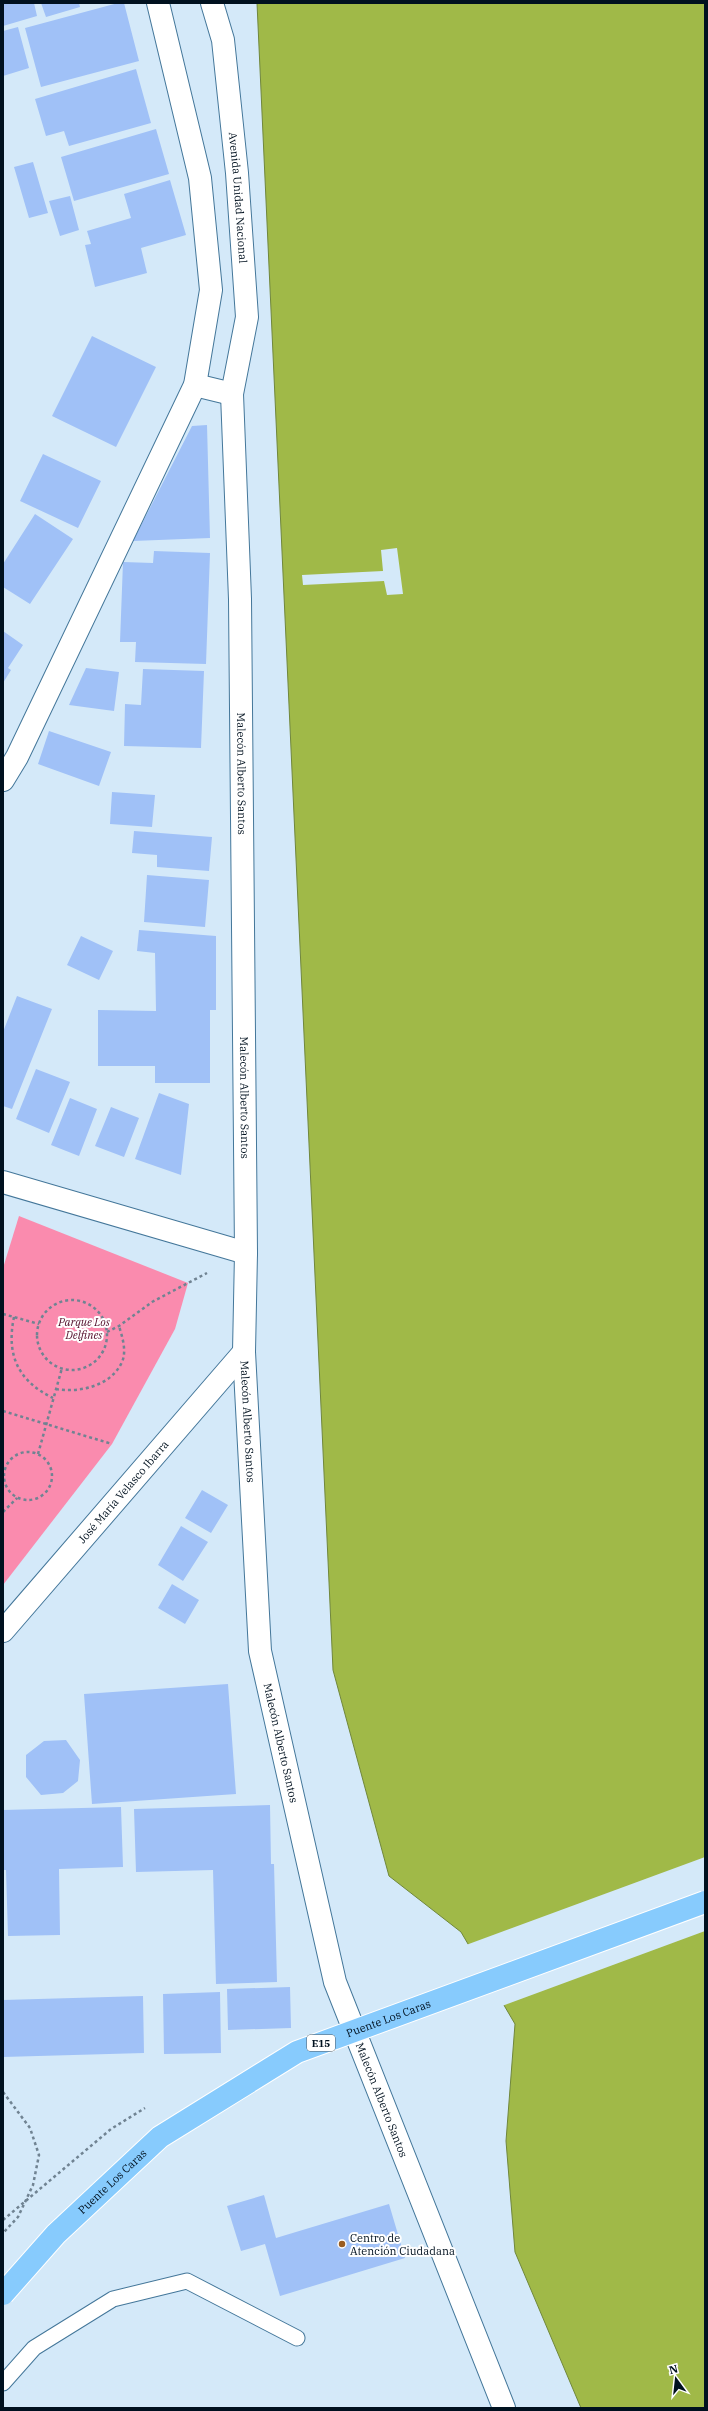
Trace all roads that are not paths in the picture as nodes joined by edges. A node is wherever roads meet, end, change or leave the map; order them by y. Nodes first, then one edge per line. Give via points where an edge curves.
1 (158, 3) edge
2 (212, 3) edge
3 (195, 385) junction
4 (232, 394) junction
5 (3, 780) edge
6 (3, 1182) edge
7 (246, 1252) junction
8 (244, 1352) junction
9 (3, 1630) edge
10 (705, 1902) edge
11 (3, 2294) edge
12 (297, 2338) dead end
13 (3, 2383) edge
14 (504, 2408) edge

1 - 3 main road via 200,178 211,290
2 - 4 main road, Avenida Unidad Nacional via 223,40 237,173 247,317
3 - 4 main road
3 - 5 main road via 17,757
4 - 7 main road, Malecón Alberto Santos via 240,599
6 - 7 main road
7 - 8 main road, Malecón Alberto Santos
8 - 9 main road, José María Velasco Ibarra
8 - 14 main road, Malecón Alberto Santos via 260,1651 335,1982
10 - 11 highway, Puente Los Caras / E15, bridge via 297,2052 160,2137 56,2234
12 - 13 lane via 187,2281 113,2299 34,2348

